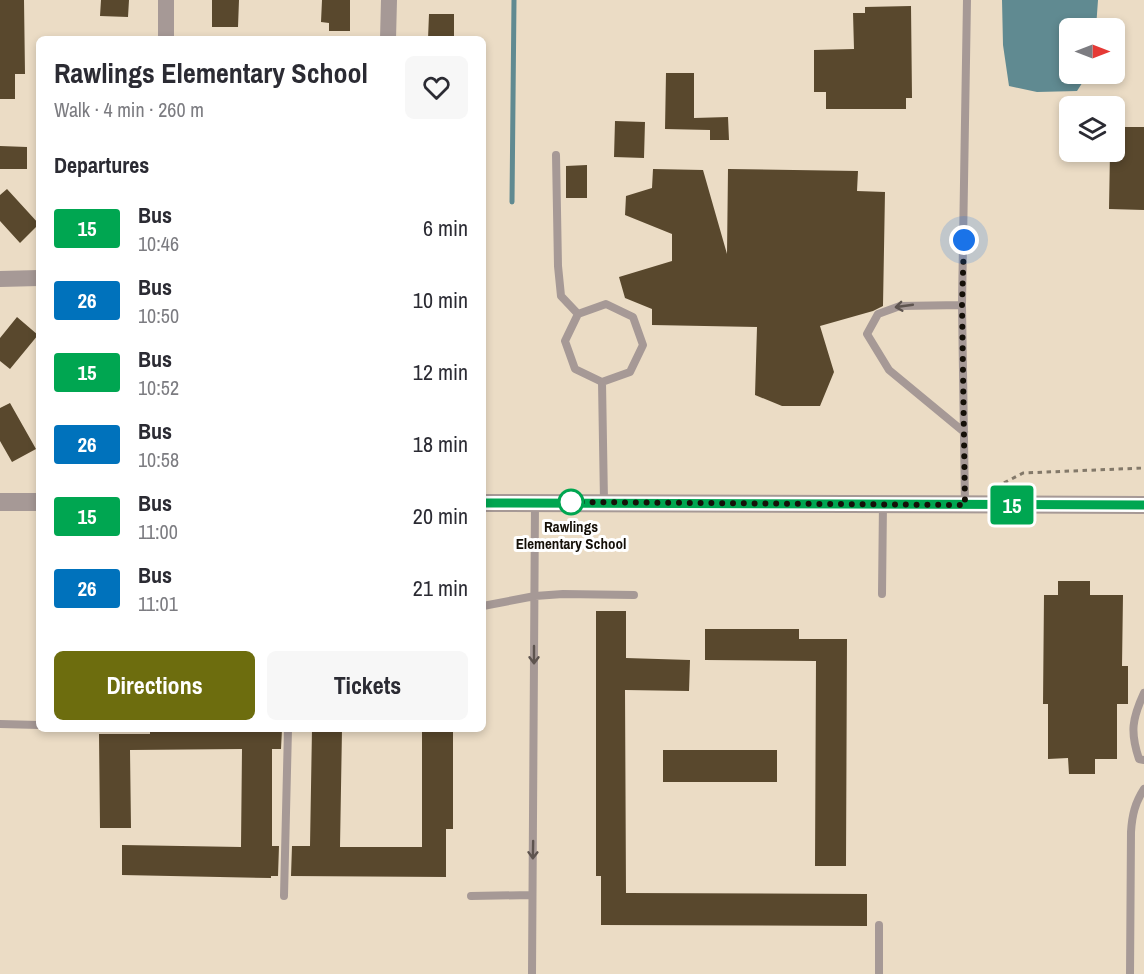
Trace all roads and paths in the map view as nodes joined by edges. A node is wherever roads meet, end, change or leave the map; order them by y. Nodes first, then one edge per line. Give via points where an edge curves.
1 (166, 0) edge
2 (389, 0) edge
3 (967, 0) edge
4 (166, 36) edge
5 (388, 36) edge
6 (556, 155) dead end
7 (36, 278) edge
8 (0, 279) edge
9 (962, 305) junction
10 (578, 314) junction
11 (602, 382) junction
12 (964, 432) junction
13 (1144, 468) edge
14 (993, 489) dead end
15 (0, 502) edge
16 (36, 502) edge
17 (535, 502) junction
18 (604, 502) junction
19 (486, 503) edge
20 (883, 503) junction
21 (965, 505) junction
22 (1144, 505) edge
23 (882, 594) dead end
24 (634, 595) dead end
25 (535, 596) junction
26 (486, 605) edge
27 (1144, 693) edge
28 (0, 724) edge
29 (36, 725) edge
30 (288, 732) edge
31 (1144, 760) edge
32 (1144, 789) edge
33 (532, 895) junction
34 (284, 896) dead end
35 (471, 896) dead end
36 (879, 925) dead end
37 (532, 974) edge
38 (879, 974) edge
39 (1130, 974) edge

1 - 4 street
2 - 5 street
3 - 9 lane
6 - 10 lane via 561,296
7 - 8 street
9 - 12 lane
9 -> 12 lane via 900,306 878,314 867,334 889,370
10 - 11 lane via 565,341 575,369
10 - 11 lane via 606,304 633,317 640,336 643,345 630,372
11 - 18 lane
12 - 21 lane
13 - 14 path via 1023,473
15 - 16 street
17 - 18 street
17 - 19 street
17 - 25 lane
18 - 20 street
20 - 21 street
20 - 23 lane
21 - 22 street
24 - 25 lane
25 - 26 lane
25 -> 33 lane
27 - 31 lane via 1134,718 1133,740 1139,759
28 - 29 lane
30 - 34 lane
32 - 39 lane via 1132,817
33 - 35 lane
33 - 37 lane
36 - 38 lane

